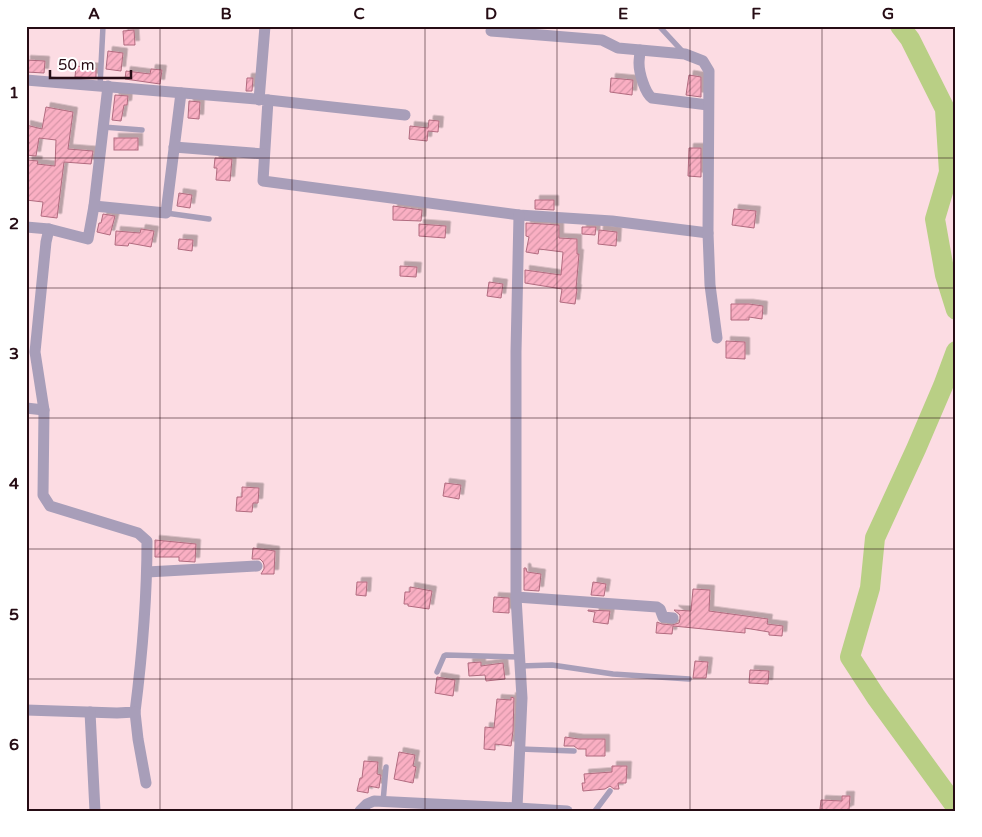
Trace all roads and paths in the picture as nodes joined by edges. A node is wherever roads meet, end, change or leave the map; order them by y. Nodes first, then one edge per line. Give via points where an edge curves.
1 (103, 26) edge
2 (265, 26) edge
3 (659, 26) edge
4 (491, 30) dead end
5 (640, 50) junction
6 (685, 54) junction
7 (26, 80) edge
8 (104, 86) junction
9 (181, 93) junction
10 (263, 100) junction
11 (708, 105) junction
12 (404, 115) dead end
13 (103, 127) junction
14 (142, 130) dead end
15 (174, 148) junction
16 (264, 154) junction
17 (94, 206) junction
18 (166, 213) junction
19 (519, 215) junction
20 (209, 219) dead end
21 (26, 227) edge
22 (49, 228) junction
23 (708, 233) junction
24 (716, 338) dead end
25 (26, 408) edge
26 (44, 410) junction
27 (257, 566) dead end
28 (147, 572) junction
29 (516, 597) junction
30 (673, 618) dead end
31 (520, 662) junction
32 (437, 672) dead end
33 (689, 679) dead end
34 (26, 710) edge
35 (90, 712) junction
36 (136, 712) junction
37 (520, 750) junction
38 (574, 751) dead end
39 (386, 767) dead end
40 (146, 783) dead end
41 (610, 791) dead end
42 (383, 802) junction
43 (517, 808) junction
44 (95, 811) edge
45 (360, 811) edge
46 (567, 811) edge
47 (595, 811) edge

1 - 8 lane
2 - 10 street
3 - 6 lane
4 - 5 street via 602,40 618,48
5 - 6 street
5 - 11 street via 640,72 648,95
6 - 11 street via 703,61 709,71
7 - 8 street
8 - 9 street
8 - 13 street
9 - 10 street
9 - 15 street
10 - 12 street
10 - 16 street
11 - 23 street
13 - 14 lane
13 - 17 street
15 - 16 street
15 - 18 street
16 - 19 street via 263,181
17 - 18 street
17 - 22 street via 88,239
18 - 20 lane
19 - 23 street via 612,221
19 - 29 street
21 - 22 street
22 - 26 street via 35,352
23 - 24 street
25 - 26 street
26 - 28 street via 43,495 50,506 138,533 146,541
27 - 28 street
28 - 36 street
29 - 30 street via 657,607 663,618
29 - 31 street
31 - 32 lane via 446,655
31 - 33 lane via 613,674
31 - 37 street
34 - 35 street
35 - 36 street
35 - 44 street
36 - 40 street
37 - 38 lane
37 - 43 street
39 - 42 lane
41 - 47 lane
42 - 43 street
42 - 45 street via 374,801
43 - 46 street

